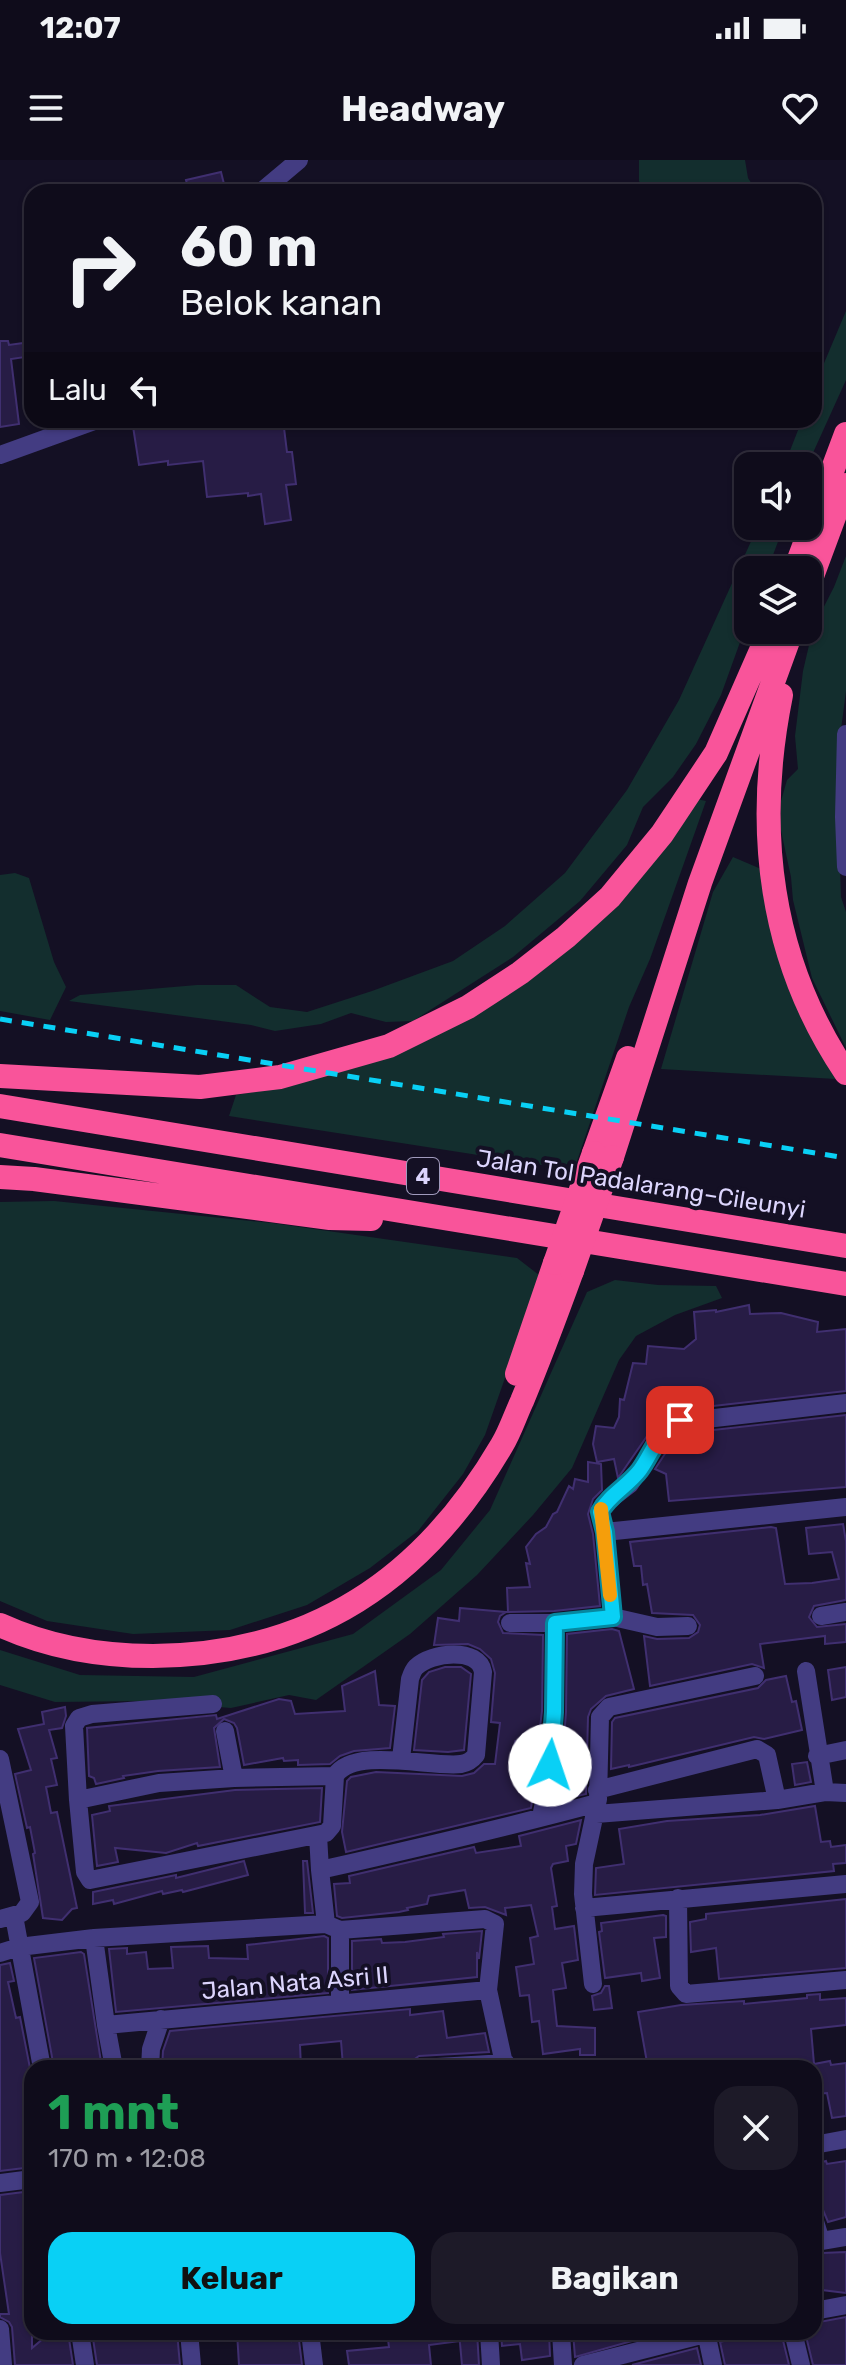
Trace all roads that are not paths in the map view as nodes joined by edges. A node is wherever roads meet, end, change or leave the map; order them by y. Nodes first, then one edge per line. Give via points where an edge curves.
1 (299, 160) edge
2 (270, 184) edge
3 (75, 428) edge
4 (846, 434) edge
5 (0, 455) edge
6 (846, 485) edge
7 (800, 556) edge
8 (820, 556) edge
9 (766, 644) edge
10 (768, 644) edge
11 (788, 644) edge
12 (790, 644) edge
13 (846, 734) edge
14 (846, 867) edge
15 (846, 1073) edge
16 (0, 1076) edge
17 (0, 1106) edge
18 (0, 1145) edge
19 (603, 1155) junction
20 (0, 1177) edge
21 (445, 1219) junction
22 (846, 1246) edge
23 (564, 1267) junction
24 (846, 1284) edge
25 (846, 1403) edge
26 (846, 1507) edge
27 (605, 1532) junction
28 (846, 1612) edge
29 (0, 1614) edge
30 (821, 1616) dead end
31 (613, 1617) junction
32 (510, 1623) dead end
33 (555, 1623) junction
34 (0, 1625) edge
35 (688, 1626) dead end
36 (806, 1671) dead end
37 (755, 1676) dead end
38 (213, 1704) dead end
39 (225, 1731) dead end
40 (846, 1750) edge
41 (817, 1756) junction
42 (0, 1759) edge
43 (401, 1759) junction
44 (335, 1776) junction
45 (234, 1778) junction
46 (825, 1792) junction
47 (846, 1793) edge
48 (78, 1800) junction
49 (777, 1800) junction
50 (597, 1802) junction
51 (541, 1817) junction
52 (318, 1835) junction
53 (320, 1870) junction
54 (846, 1884) edge
55 (678, 1898) junction
56 (584, 1908) junction
57 (7, 1918) edge
58 (333, 1927) junction
59 (94, 1938) junction
60 (19, 1947) junction
61 (0, 1953) edge
62 (846, 1980) edge
63 (593, 1984) dead end
64 (488, 1990) junction
65 (340, 2002) junction
66 (161, 2019) junction
67 (106, 2025) junction
68 (40, 2060) edge
69 (113, 2060) edge
70 (150, 2060) edge
71 (504, 2060) edge
72 (846, 2139) edge
73 (822, 2144) edge
74 (24, 2180) edge
75 (0, 2183) edge
76 (846, 2237) edge
77 (822, 2241) edge
78 (846, 2305) edge
79 (822, 2310) edge
80 (0, 2329) edge
81 (0, 2340) edge
82 (81, 2340) edge
83 (190, 2340) edge
84 (311, 2340) edge
85 (489, 2340) edge
86 (561, 2340) edge
87 (678, 2340) edge
88 (709, 2340) edge
89 (795, 2340) edge
90 (3, 2365) edge
91 (85, 2365) edge
92 (192, 2365) edge
93 (314, 2365) edge
94 (491, 2365) edge
95 (563, 2365) edge
96 (583, 2365) edge
97 (713, 2365) edge
98 (801, 2365) edge

1 - 2 street
3 - 5 street
4 - 7 highway
6 - 8 highway
9 - 16 highway via 716,753 662,834 610,897 566,937 468,1007 389,1046 280,1077 200,1087
10 - 19 highway
11 - 19 highway
12 - 15 highway via 768,781 771,872 786,945 805,999
13 - 14 street
17 - 22 highway, Jalan Tol Padalarang–Cileunyi / 4
18 - 21 highway, 4
19 - 23 highway, bridge
20 - 21 highway via 330,1218
21 - 24 highway, 4
23 - 29 highway via 486,1450 413,1546 352,1593 253,1635 167,1647 97,1643
23 - 34 highway via 537,1365 503,1443 470,1495 431,1541 364,1598 297,1632 192,1656 81,1651
25 - 27 street via 671,1423 630,1484 604,1504 600,1512
26 - 27 street
27 - 31 street
28 - 30 street
31 - 33 street
31 - 35 street via 657,1627
32 - 33 street
33 - 51 street via 554,1712
36 - 41 street
37 - 50 street via 609,1707 599,1724
38 - 48 street via 79,1718 74,1726
39 - 45 street
40 - 41 street
41 - 46 street
42 - 57 street via 30,1902
43 - 43 street via 416,1667 438,1657 477,1658 483,1672 476,1755 464,1764
43 - 44 street via 344,1766
44 - 45 street
44 - 52 street via 332,1826
45 - 48 street via 159,1783
46 - 47 street
46 - 49 street
48 - 52 street via 85,1872 93,1881
49 - 50 street
49 - 50 street via 767,1755 757,1749
50 - 51 street
50 - 56 street via 584,1864
51 - 53 street
52 - 53 street
53 - 58 street
54 - 55 street
55 - 56 street
55 - 62 street via 679,1986 686,1994
56 - 63 street
57 - 60 street
58 - 59 street
58 - 64 street via 491,1921 497,1929
58 - 65 street
59 - 60 street
59 - 67 street
60 - 61 street
60 - 68 street
64 - 65 street, Jalan Nata Asri II
64 - 71 street
65 - 66 street, Jalan Nata Asri II
66 - 67 street, Jalan Nata Asri II
66 - 70 street
67 - 69 street
72 - 73 street
74 - 75 street
76 - 77 street
78 - 79 street
80 - 81 street
81 - 90 street
82 - 91 street
83 - 92 street
84 - 93 street
85 - 94 street
86 - 95 street
87 - 96 street
88 - 97 street
89 - 98 street

